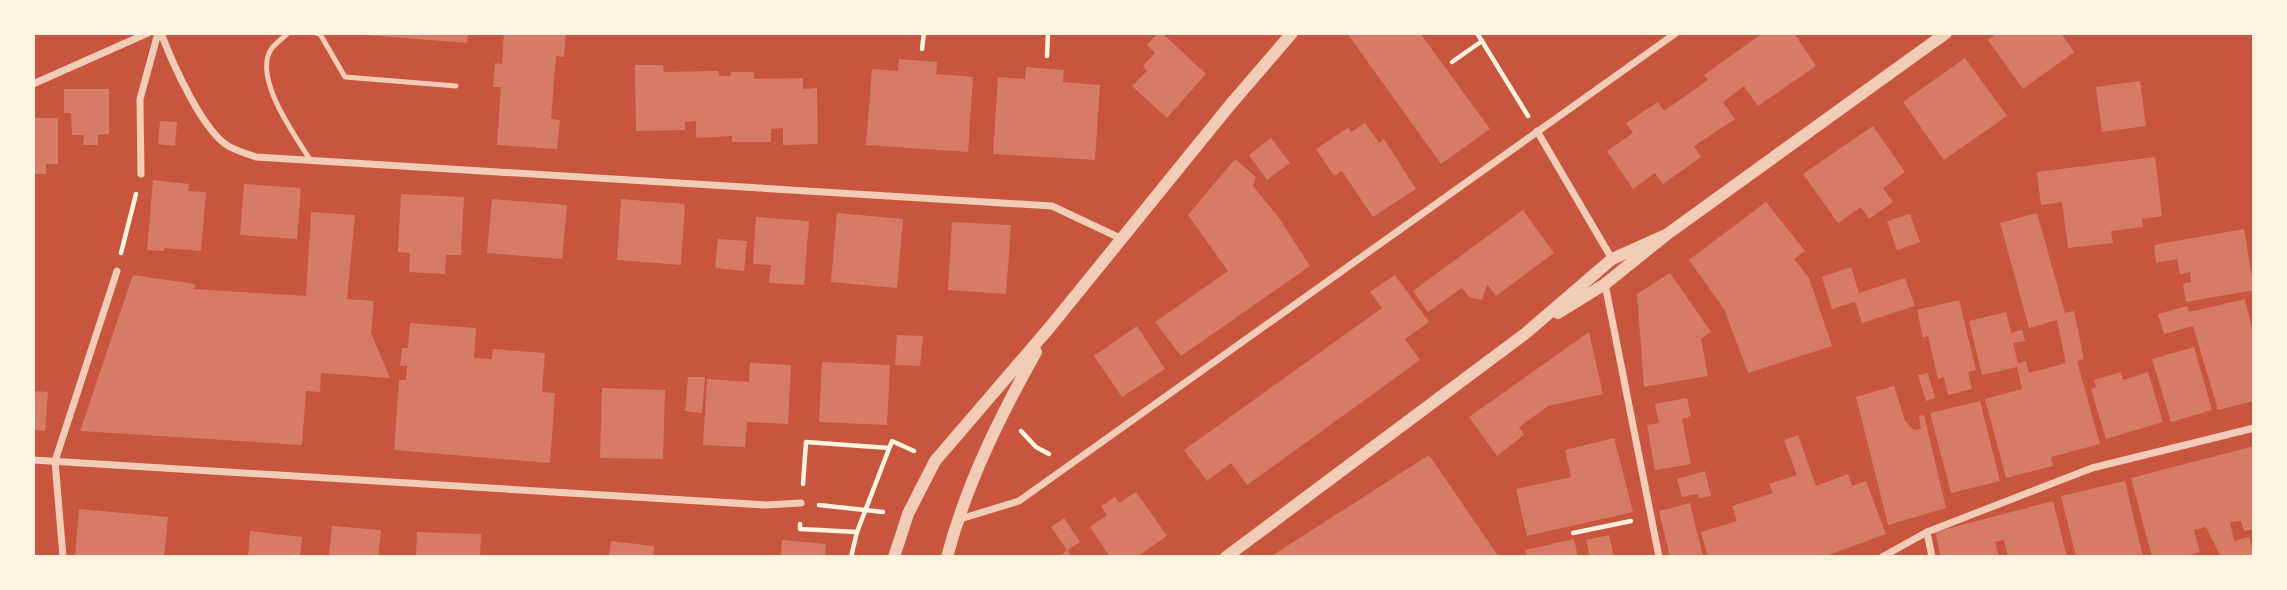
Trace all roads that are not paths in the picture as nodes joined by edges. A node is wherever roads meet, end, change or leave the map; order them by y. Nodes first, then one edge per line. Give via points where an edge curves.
1 (148, 33) edge
2 (160, 33) edge
3 (288, 33) edge
4 (316, 33) edge
5 (1292, 33) edge
6 (1676, 33) edge
7 (1946, 33) edge
8 (33, 84) edge
9 (456, 86) dead end
10 (1537, 131) junction
11 (311, 161) junction
12 (141, 174) road end
13 (1667, 235) junction
14 (1120, 238) junction
15 (1612, 259) junction
16 (117, 271) road end
17 (1605, 284) junction
18 (1050, 327) junction
19 (1526, 333) junction
20 (2254, 428) edge
21 (33, 460) edge
22 (55, 461) junction
23 (801, 503) road end
24 (957, 520) junction
25 (1927, 532) junction
26 (63, 557) edge
27 (894, 557) edge
28 (947, 557) edge
29 (1226, 557) edge
30 (1659, 557) edge
31 (1882, 557) edge
32 (1932, 557) edge

1 - 8 street
2 - 11 street via 199,112 228,146 256,157
2 - 12 street via 140,99
3 - 11 lane via 270,50 267,73 273,99
4 - 9 lane via 345,77
5 - 14 street
6 - 10 street
7 - 13 street
10 - 15 street
10 - 24 street via 1019,501
11 - 14 street via 1052,206
13 - 15 street
13 - 17 street
14 - 18 street
15 - 19 street
16 - 22 street
17 - 19 street
17 - 30 street
18 - 24 street via 1010,398
18 - 27 street via 935,461 908,514
19 - 29 street
20 - 25 street via 2092,468
21 - 22 street
22 - 23 street via 766,505
22 - 26 street
24 - 28 street
25 - 31 street
25 - 32 street

